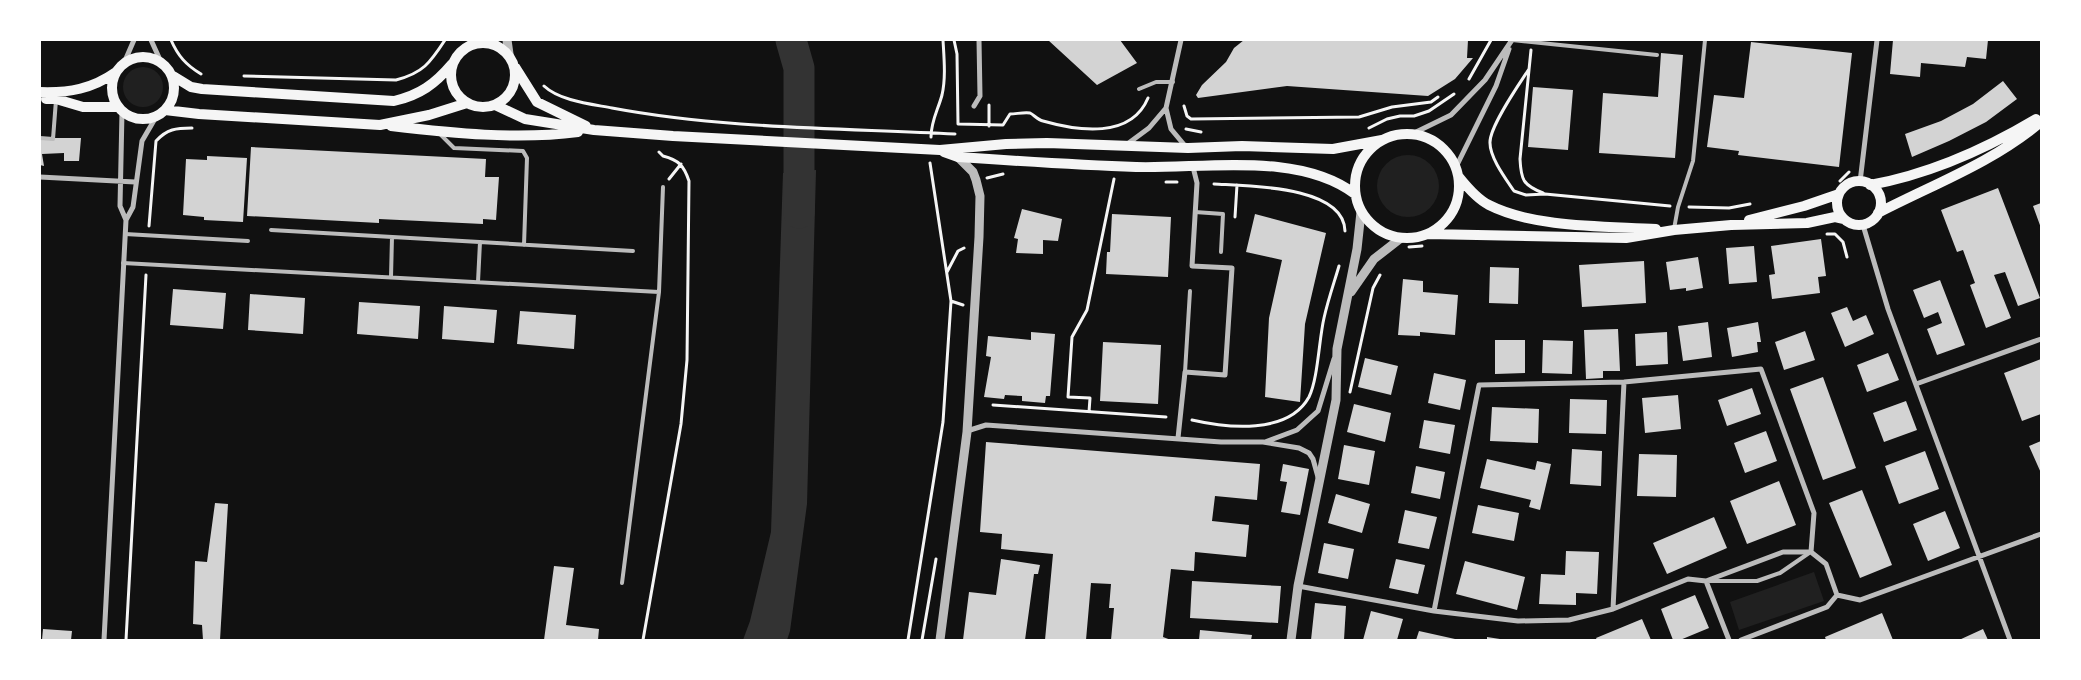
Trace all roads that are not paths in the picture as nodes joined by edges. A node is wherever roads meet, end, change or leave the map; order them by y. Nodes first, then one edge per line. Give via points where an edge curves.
1 (134, 40) edge
2 (151, 40) edge
3 (507, 40) edge
4 (979, 40) edge
5 (1181, 40) edge
6 (1512, 40) edge
7 (1705, 40) edge
8 (1877, 40) edge
9 (474, 42) edge
10 (509, 54) junction
11 (1657, 55) dead end
12 (161, 62) junction
13 (124, 63) junction
14 (452, 64) junction
15 (514, 65) junction
16 (116, 72) junction
17 (173, 76) junction
18 (1173, 82) junction
19 (1139, 89) dead end
20 (40, 92) edge
21 (40, 98) edge
22 (56, 99) junction
23 (467, 103) junction
24 (495, 105) junction
25 (974, 106) dead end
26 (1166, 108) junction
27 (120, 109) junction
28 (165, 110) junction
29 (2041, 116) edge
30 (156, 117) junction
31 (2041, 122) edge
32 (380, 125) junction
33 (594, 130) junction
34 (437, 131) junction
35 (1412, 134) junction
36 (40, 138) edge
37 (1382, 140) junction
38 (1125, 146) junction
39 (1188, 148) junction
40 (940, 150) junction
41 (958, 157) junction
42 (1193, 167) junction
43 (1457, 172) junction
44 (40, 177) edge
45 (120, 182) junction
46 (135, 182) junction
47 (1865, 183) junction
48 (663, 187) road end
49 (1836, 190) junction
50 (1355, 194) junction
51 (1195, 212) junction
52 (1361, 212) junction
53 (1878, 212) junction
54 (1844, 219) junction
55 (126, 220) junction
56 (1731, 225) junction
57 (1863, 225) junction
58 (271, 230) dead end
59 (1674, 230) junction
60 (125, 234) junction
61 (1428, 234) junction
62 (392, 237) junction
63 (1401, 238) junction
64 (248, 241) dead end
65 (480, 242) junction
66 (524, 245) junction
67 (633, 251) dead end
68 (1221, 252) dead end
69 (123, 263) junction
70 (391, 277) junction
71 (478, 282) junction
72 (1190, 291) dead end
73 (659, 292) junction
74 (1349, 294) junction
75 (2041, 339) edge
76 (1337, 349) junction
77 (1185, 372) junction
78 (1624, 382) junction
79 (1916, 384) junction
80 (967, 432) junction
81 (1178, 438) junction
82 (1263, 442) junction
83 (1319, 482) junction
84 (2041, 534) edge
85 (1811, 552) junction
86 (1980, 557) junction
87 (1706, 581) junction
88 (622, 583) dead end
89 (1298, 586) junction
90 (1837, 596) junction
91 (1613, 608) junction
92 (1434, 611) junction
93 (104, 640) edge
94 (940, 640) edge
95 (1291, 640) edge
96 (1729, 640) edge
97 (1741, 640) edge
98 (2010, 640) edge

1 - 13 street
2 - 12 street
3 - 10 street
4 - 25 street via 980,96
5 - 18 street
6 - 11 lane
7 - 59 lane via 1693,161
8 - 47 street
9 - 10 main road via 492,43
9 - 14 main road via 457,55
10 - 15 main road
12 - 13 main road via 142,56
12 - 17 main road
13 - 16 main road
14 - 17 main road via 436,83 409,98 394,101 202,89
14 - 23 main road via 452,86
15 - 24 main road via 516,75 510,93
15 - 33 main road via 537,102
16 - 20 main road via 101,83 81,89 64,93
16 - 27 main road via 111,90
17 - 28 main road via 174,94
18 - 19 lane via 1156,82
18 - 26 street
21 - 22 main road
22 - 27 main road via 83,107
22 - 36 lane via 54,139
23 - 24 main road via 485,107
23 - 32 main road
24 - 33 main road via 525,119
26 - 38 street via 1149,128
26 - 39 street via 1170,129
27 - 30 main road via 139,119
27 - 45 street
28 - 30 main road
28 - 32 main road
29 - 47 main road via 1947,165 1900,180
30 - 46 street via 142,141
31 - 53 main road via 1995,156
32 - 34 main road
33 - 34 main road via 544,137
33 - 40 main road
34 - 66 lane via 454,148 523,151 527,158
35 - 37 main road
35 - 43 main road via 1439,144
35 - 43 street via 1451,115 1485,80 1512,40 1496,86
37 - 39 main road via 1333,149
37 - 50 main road via 1360,163 1354,184
38 - 39 main road
38 - 40 main road via 1006,144
40 - 41 main road
41 - 42 main road
41 - 80 street via 973,172 980,196
42 - 50 main road via 1246,165 1307,172 1326,177
42 - 51 street via 1197,183
43 - 59 main road via 1472,192 1488,205 1512,213 1549,222
43 - 61 main road via 1458,200 1453,211 1442,225
44 - 45 street
45 - 46 street
45 - 55 street via 120,206
46 - 55 street via 133,207
47 - 49 main road via 1851,183
47 - 53 main road via 1878,194
48 - 73 lane
49 - 54 main road via 1837,208
49 - 56 main road via 1804,206
50 - 52 main road
51 - 68 lane via 1223,214
51 - 77 street via 1192,266 1232,268 1228,336 1225,374
52 - 63 main road via 1374,227
52 - 74 street
53 - 57 main road
54 - 56 main road
54 - 57 main road
55 - 60 street
56 - 59 main road
57 - 79 street via 1885,301
58 - 62 lane
59 - 61 main road via 1626,238
60 - 64 lane
60 - 69 street
61 - 63 main road
62 - 65 lane
62 - 70 lane
63 - 74 street via 1374,259
65 - 66 lane
65 - 71 lane
66 - 67 lane
69 - 70 lane
69 - 93 street
70 - 71 lane
71 - 73 lane
72 - 77 lane
73 - 88 lane
74 - 76 street
75 - 79 street
76 - 82 street via 1318,411 1297,430
76 - 83 street via 1336,400
77 - 81 street
78 - 85 street via 1762,369 1814,513
78 - 91 street
78 - 92 street via 1479,385
79 - 86 street
80 - 81 street via 986,425
80 - 94 street
81 - 82 street
82 - 83 street via 1299,448 1309,453
83 - 89 street
84 - 86 street
85 - 87 street via 1783,552
85 - 87 lane via 1780,573 1757,581
85 - 90 street via 1826,564
86 - 90 street via 1860,600
86 - 98 street
87 - 91 street via 1688,579
87 - 96 street
89 - 92 street
89 - 95 street
90 - 97 street via 1826,607
91 - 92 street via 1569,620 1518,621

